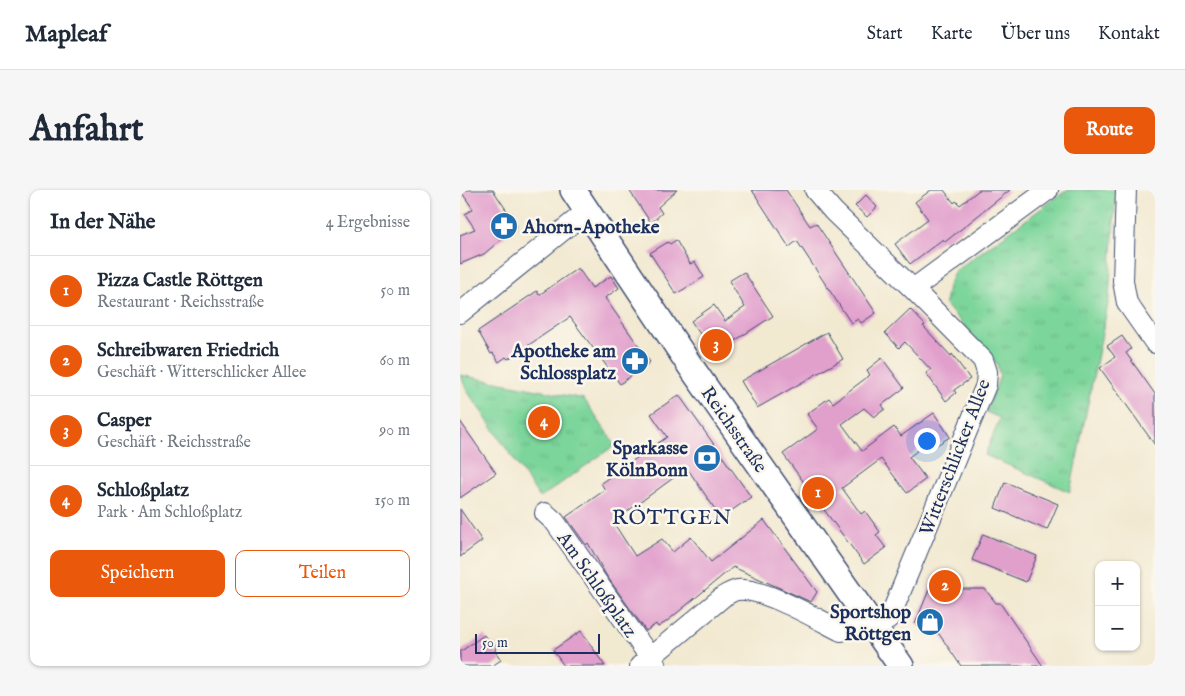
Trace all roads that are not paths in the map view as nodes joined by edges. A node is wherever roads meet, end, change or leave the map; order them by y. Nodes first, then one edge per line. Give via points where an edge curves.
1 (573, 190) edge
2 (815, 190) edge
3 (1048, 190) edge
4 (1126, 190) edge
5 (587, 211) junction
6 (913, 289) junction
7 (460, 313) edge
8 (1155, 343) edge
9 (545, 513) dead end
10 (871, 622) junction
11 (649, 663) edge
12 (901, 666) edge

1 - 5 main road, Reichsstraße
2 - 6 street, Witterschlicker Allee
3 - 6 street
4 - 8 street via 1123,281 1127,303
5 - 7 street
5 - 10 main road, Reichsstraße via 691,367
6 - 10 street, Witterschlicker Allee via 982,360 987,372 986,385 890,617
9 - 11 street, Am Schloßplatz via 555,522
10 - 11 street, Am Schloßplatz via 842,631 783,603 752,591 738,590 724,596
10 - 12 main road, Reichsstraße

